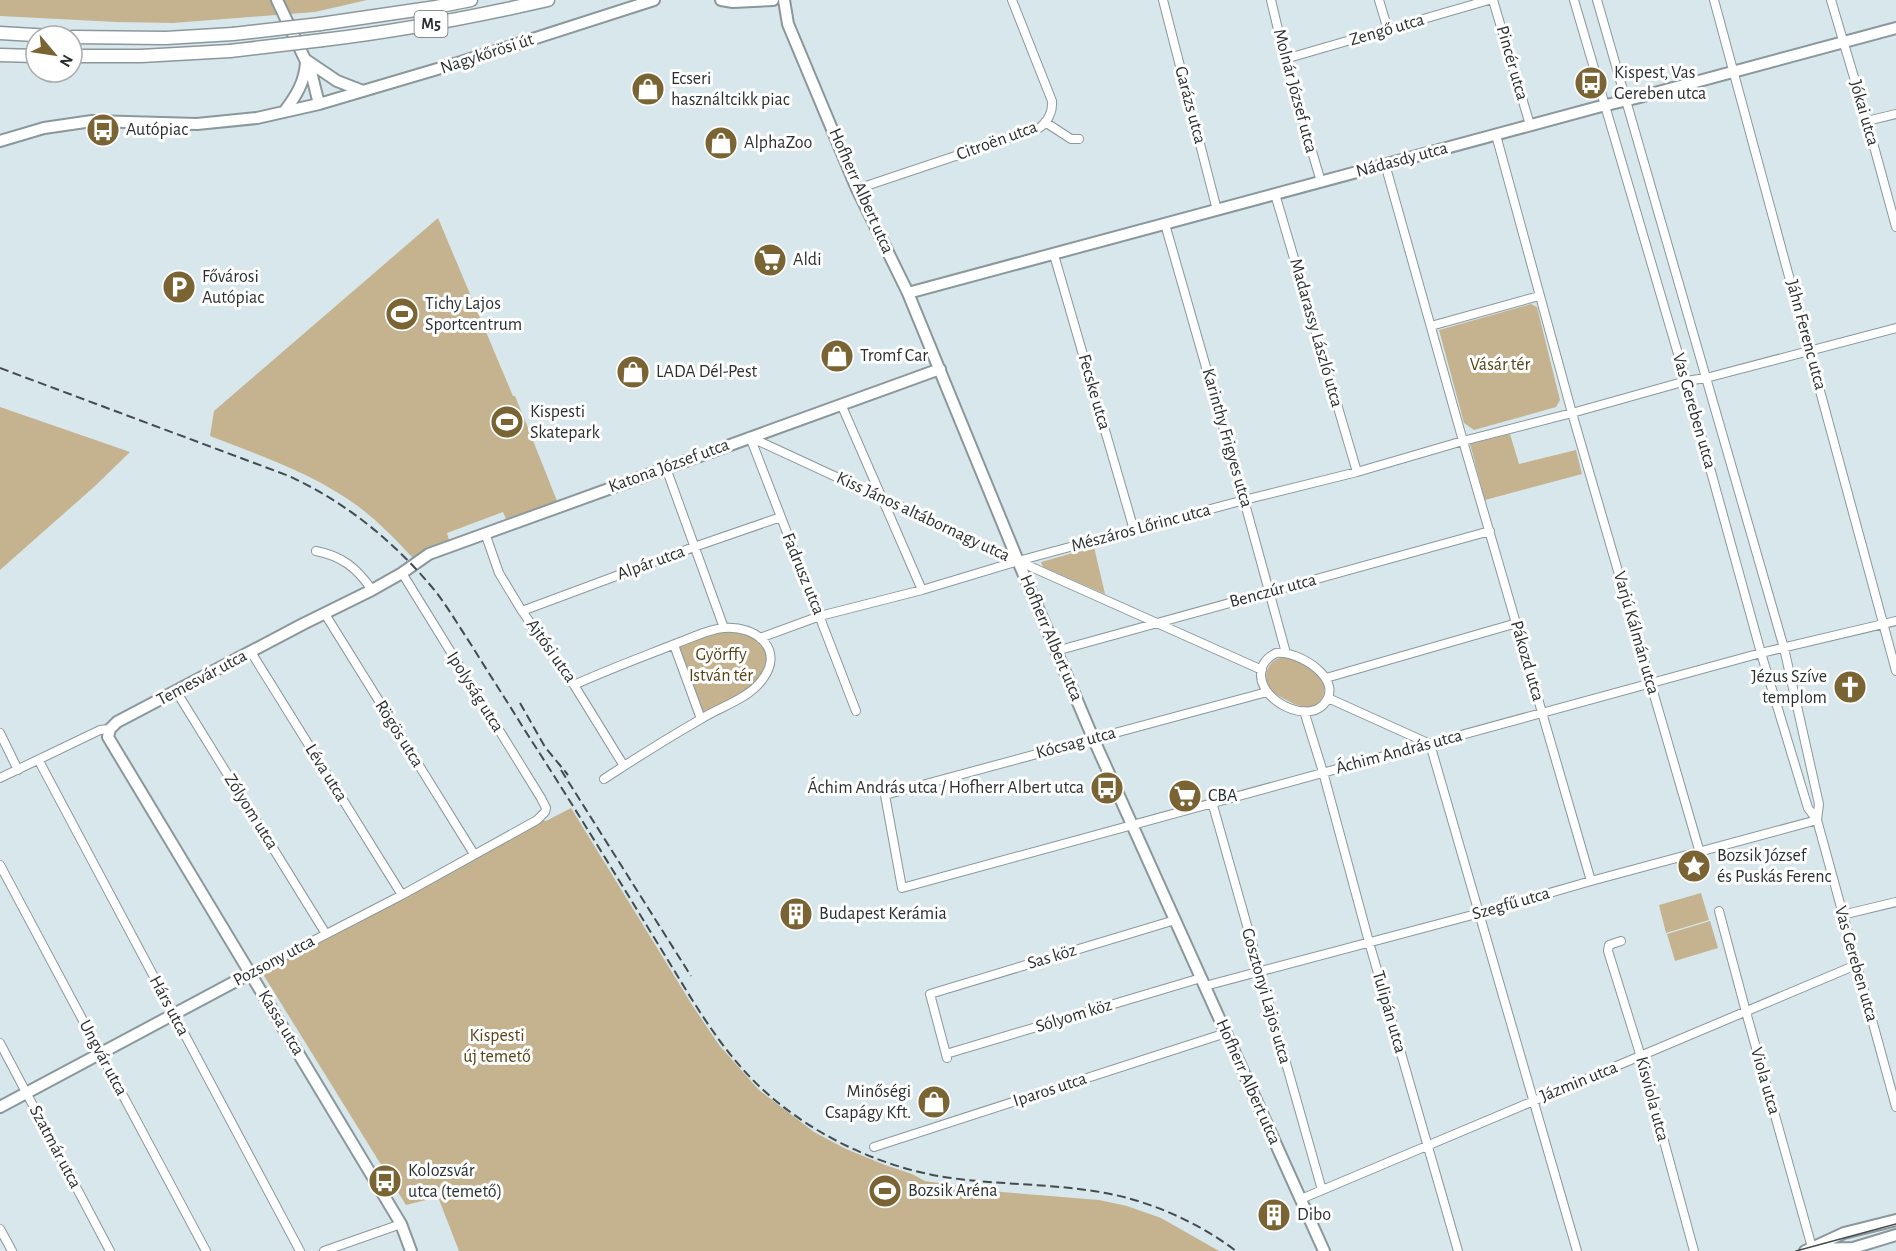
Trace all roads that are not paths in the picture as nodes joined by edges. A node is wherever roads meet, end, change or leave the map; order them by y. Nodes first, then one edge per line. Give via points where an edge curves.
1 (277, 0) edge
2 (471, 0) edge
3 (548, 0) edge
4 (654, 0) edge
5 (721, 0) edge
6 (767, 0) edge
7 (784, 0) edge
8 (1012, 0) edge
9 (1163, 0) edge
10 (1271, 0) edge
11 (1379, 0) edge
12 (1489, 0) edge
13 (1493, 0) edge
14 (1574, 0) edge
15 (1597, 0) edge
16 (1714, 0) edge
17 (1831, 0) edge
18 (787, 21) junction
19 (1896, 28) edge
20 (1388, 30) junction
21 (0, 33) edge
22 (24, 34) edge
23 (84, 37) edge
24 (1843, 42) junction
25 (0, 55) edge
26 (24, 56) edge
27 (84, 56) edge
28 (1285, 58) junction
29 (306, 60) junction
30 (1734, 71) junction
31 (363, 91) junction
32 (1627, 100) junction
33 (319, 104) junction
34 (1605, 105) junction
35 (284, 112) junction
36 (1896, 114) edge
37 (1045, 122) junction
38 (1867, 122) junction
39 (1530, 125) junction
40 (1496, 135) junction
41 (1079, 139) dead end
42 (0, 141) edge
43 (1385, 164) junction
44 (1321, 182) junction
45 (858, 189) junction
46 (1275, 194) junction
47 (1217, 210) junction
48 (1165, 224) junction
49 (1896, 227) edge
50 (1054, 255) junction
51 (908, 293) junction
52 (1539, 296) junction
53 (1431, 326) junction
54 (1896, 328) edge
55 (1809, 349) junction
56 (940, 369) junction
57 (1706, 378) junction
58 (1686, 381) junction
59 (841, 404) junction
60 (1572, 413) junction
61 (750, 437) junction
62 (1463, 441) junction
63 (666, 468) junction
64 (1357, 472) junction
65 (882, 498) junction
66 (1245, 500) junction
67 (781, 517) junction
68 (1134, 530) junction
69 (1490, 531) junction
70 (485, 533) junction
71 (694, 547) junction
72 (316, 551) dead end
73 (1018, 561) junction
74 (402, 573) junction
75 (372, 590) junction
76 (922, 590) junction
77 (1270, 591) junction
78 (522, 611) junction
79 (325, 614) junction
80 (820, 616) junction
81 (1896, 621) edge
82 (1158, 623) junction
83 (1516, 623) junction
84 (1882, 625) junction
85 (724, 628) junction
86 (760, 638) junction
87 (674, 645) junction
88 (1784, 648) junction
89 (1056, 651) junction
90 (251, 652) junction
91 (1286, 653) junction
92 (1761, 653) junction
93 (1262, 670) junction
94 (1896, 670) edge
95 (1326, 678) junction
96 (1650, 683) junction
97 (574, 684) junction
98 (176, 691) junction
99 (1267, 692) junction
100 (1328, 698) junction
101 (856, 711) dead end
102 (1304, 711) junction
103 (1542, 713) junction
104 (701, 719) junction
105 (110, 729) junction
106 (0, 734) edge
107 (1094, 738) junction
108 (1430, 744) junction
109 (39, 761) junction
110 (624, 766) junction
111 (18, 770) junction
112 (1323, 772) junction
113 (0, 778) edge
114 (604, 779) dead end
115 (1212, 802) junction
116 (545, 812) joint
117 (1817, 820) junction
118 (1132, 824) junction
119 (1700, 853) junction
120 (474, 854) junction
121 (0, 865) edge
122 (1591, 881) junction
123 (902, 888) joint
124 (402, 894) junction
125 (1896, 902) edge
126 (1719, 911) dead end
127 (1480, 914) junction
128 (1842, 915) junction
129 (1175, 920) junction
130 (326, 933) junction
131 (1621, 940) dead end
132 (1369, 942) junction
133 (1856, 965) junction
134 (1259, 971) junction
135 (250, 973) junction
136 (1203, 982) junction
137 (1746, 1012) junction
138 (173, 1014) junction
139 (1226, 1033) junction
140 (0, 1043) edge
141 (100, 1053) junction
142 (947, 1056) joint
143 (1641, 1057) junction
144 (27, 1092) junction
145 (1534, 1100) junction
146 (0, 1107) edge
147 (1896, 1107) edge
148 (1427, 1145) junction
149 (874, 1146) dead end
150 (1322, 1190) junction
151 (1301, 1199) junction
152 (1896, 1220) edge
153 (401, 1224) junction
154 (0, 1229) edge
155 (1896, 1235) edge
156 (1810, 1250) edge
157 (12, 1251) edge
158 (110, 1251) edge
159 (207, 1251) edge
160 (300, 1251) edge
161 (324, 1251) edge
162 (411, 1251) edge
163 (1324, 1251) edge
164 (1458, 1251) edge
165 (1577, 1251) edge
166 (1694, 1251) edge

1 - 29 street
2 - 23 main road, M5, bridge via 233,34
3 - 27 main road, M5, bridge via 423,26 323,40 230,51
4 - 31 street, Nagykőrösi út
5 - 6 street
6 - 18 street, Hofherr Albert utca
7 - 18 street, Hofherr Albert utca
8 - 37 street, Citroën utca via 1052,101
9 - 47 street, Garázs utca
10 - 28 street, Molnár József utca
11 - 20 street
12 - 20 street, Zengő utca
13 - 39 street, Pincér utca
14 - 34 street, Vas Gereben utca
15 - 32 street, Vas Gereben utca
16 - 30 street, Jáhn Ferenc utca
17 - 24 street, Jókai utca
18 - 45 street, Hofherr Albert utca
19 - 24 street, Nádasdy utca
20 - 28 street, Zengő utca
21 - 22 main road
24 - 30 street, Nádasdy utca
24 - 38 street, Jókai utca
25 - 26 main road
28 - 44 street, Molnár József utca
29 - 31 street via 337,81
29 - 33 street
29 - 35 street via 301,86
30 - 32 street, Nádasdy utca
30 - 55 street, Jáhn Ferenc utca
31 - 33 street, Nagykőrösi út
32 - 34 street, Nádasdy utca
32 - 57 street, Vas Gereben utca
33 - 35 street, Nagykőrösi út
34 - 39 street, Nádasdy utca
34 - 58 street, Vas Gereben utca
35 - 42 street, Nagykőrösi út via 197,124 92,121 44,128
36 - 38 street
37 - 41 street via 1071,139
37 - 45 street, Citroën utca via 1039,128
38 - 49 street, Jókai utca
39 - 40 street, Nádasdy utca
40 - 43 street, Nádasdy utca
40 - 52 street
43 - 44 street, Nádasdy utca
43 - 53 street
44 - 46 street, Nádasdy utca
45 - 51 street, Hofherr Albert utca
46 - 47 street, Nádasdy utca
46 - 64 street, Madarassy László utca
47 - 48 street, Nádasdy utca
48 - 50 street, Nádasdy utca
48 - 66 street, Karinthy Frigyes utca
50 - 51 street, Nádasdy utca
50 - 68 street, Fecske utca
51 - 56 street, Hofherr Albert utca
52 - 53 street
52 - 60 street
53 - 62 street
54 - 55 street
55 - 57 street
55 - 84 street, Jáhn Ferenc utca
56 - 59 street, Katona József utca
56 - 73 street, Hofherr Albert utca
57 - 58 street
57 - 88 street, Vas Gereben utca
58 - 60 street
58 - 92 street, Vas Gereben utca
59 - 61 street, Katona József utca
59 - 65 street
60 - 62 street
60 - 96 street, Varjú Kálmán utca
61 - 63 street, Katona József utca
61 - 65 street, Kiss János altábornagy utca
61 - 67 street, Fadrusz utca
62 - 64 street, Mészáros Lőrinc utca
62 - 69 street, Pákozd utca
63 - 70 street, Katona József utca
63 - 71 street
64 - 66 street, Mészáros Lőrinc utca
65 - 73 street, Kiss János altábornagy utca
65 - 76 street
66 - 68 street, Mészáros Lőrinc utca
66 - 77 street, Karinthy Frigyes utca
67 - 71 street, Alpár utca
67 - 80 street, Fadrusz utca
68 - 73 street, Mészáros Lőrinc utca
69 - 77 street, Benczúr utca
69 - 83 street, Pákozd utca
70 - 74 street, Katona József utca via 429,554
70 - 78 street, Ajtósi utca via 499,573
71 - 78 street, Alpár utca
71 - 85 street
72 - 75 street via 332,555 359,571
73 - 76 street, Mészáros Lőrinc utca
73 - 82 street, Kiss János altábornagy utca
73 - 89 street, Hofherr Albert utca
74 - 75 street, Temesvár utca
74 - 116 street, Ipolyság utca via 541,798
75 - 79 street, Temesvár utca
76 - 80 street, Mészáros Lőrinc utca
77 - 82 street, Benczúr utca
77 - 91 street, Karinthy Frigyes utca
78 - 97 street, Ajtósi utca
79 - 90 street, Temesvár utca
79 - 120 street, Rögös utca
80 - 86 street, Mészáros Lőrinc utca
80 - 101 street, Fadrusz utca
81 - 84 street, Áchim András utca
82 - 89 street, Benczúr utca
82 - 93 street, Kiss János altábornagy utca
83 - 95 street
83 - 103 street, Pákozd utca
84 - 88 street, Áchim András utca
84 - 94 street, Jáhn Ferenc utca
85 - 86 street
85 - 87 street
86 - 104 street via 771,655 762,680
87 - 97 street
87 - 104 street
88 - 92 street, Áchim András utca
88 - 117 street, Vas Gereben utca via 1819,804
89 - 107 street, Hofherr Albert utca
90 - 98 street, Temesvár utca
90 - 124 street, Léva utca
91 - 93 street via 1267,658
91 - 95 street via 1310,664
92 - 96 street, Áchim András utca
92 - 117 street, Vas Gereben utca via 1809,808
93 - 99 street
95 - 100 street
96 - 103 street, Áchim András utca
96 - 119 street, Varjú Kálmán utca
97 - 110 street, Ajtósi utca
98 - 105 street, Temesvár utca
98 - 130 street, Zólyom utca
99 - 102 street via 1283,704
99 - 107 street, Kócsag utca
100 - 102 street via 1317,709
100 - 108 street
102 - 112 street
103 - 108 street, Áchim András utca
103 - 122 street, Pákozd utca
104 - 110 street
105 - 109 street, Temesvár utca via 100,730
105 - 135 street, Kassa utca via 108,737
106 - 111 street
107 - 118 street, Hofherr Albert utca
107 - 123 street, Kócsag utca via 885,795
108 - 112 street, Áchim András utca
108 - 127 street
109 - 111 street, Temesvár utca
109 - 138 street, Hárs utca
110 - 114 street
111 - 113 street, Temesvár utca
112 - 115 street, Áchim András utca
112 - 132 street, Tulipán utca
115 - 118 street, Áchim András utca
115 - 134 street, Gosztonyi Lajos utca
116 - 120 street, Pozsony utca
117 - 119 street, Szegfű utca
117 - 128 street, Vas Gereben utca
118 - 123 street, Áchim András utca
118 - 129 street, Hofherr Albert utca
119 - 122 street, Szegfű utca
120 - 124 street, Pozsony utca
121 - 141 street, Ungvár utca
122 - 127 street, Szegfű utca
124 - 130 street, Pozsony utca
125 - 128 street
126 - 137 street, Viola utca
127 - 132 street, Szegfű utca
127 - 145 street
128 - 133 street, Vas Gereben utca
129 - 136 street, Hofherr Albert utca
129 - 142 street, Sas köz via 930,994
130 - 135 street, Pozsony utca
131 - 143 street, Kisviola utca via 1608,948
132 - 134 street, Szegfű utca
132 - 148 street, Tulipán utca
133 - 137 street, Jázmin utca
133 - 147 street, Vas Gereben utca
134 - 136 street, Szegfű utca
134 - 150 street, Gosztonyi Lajos utca
135 - 138 street, Pozsony utca
135 - 153 street, Kassa utca
136 - 139 street, Hofherr Albert utca
136 - 142 street, Sólyom köz
137 - 143 street, Jázmin utca
137 - 156 street, Viola utca
138 - 141 street, Pozsony utca
138 - 160 street, Hárs utca
139 - 149 street, Iparos utca
139 - 151 street, Hofherr Albert utca
140 - 144 street, Szatmár utca
141 - 144 street, Pozsony utca
141 - 159 street, Ungvár utca
143 - 145 street, Jázmin utca
143 - 166 street, Kisviola utca
144 - 146 street, Pozsony utca
144 - 158 street, Szatmár utca
145 - 148 street, Jázmin utca
145 - 165 street
148 - 150 street, Jázmin utca
148 - 164 street, Tulipán utca
150 - 151 street, Jázmin utca
151 - 163 street, Hofherr Albert utca
152 - 156 street via 1844,1233
153 - 161 street
153 - 162 street, Kassa utca
154 - 157 street
155 - 156 street via 1853,1248

